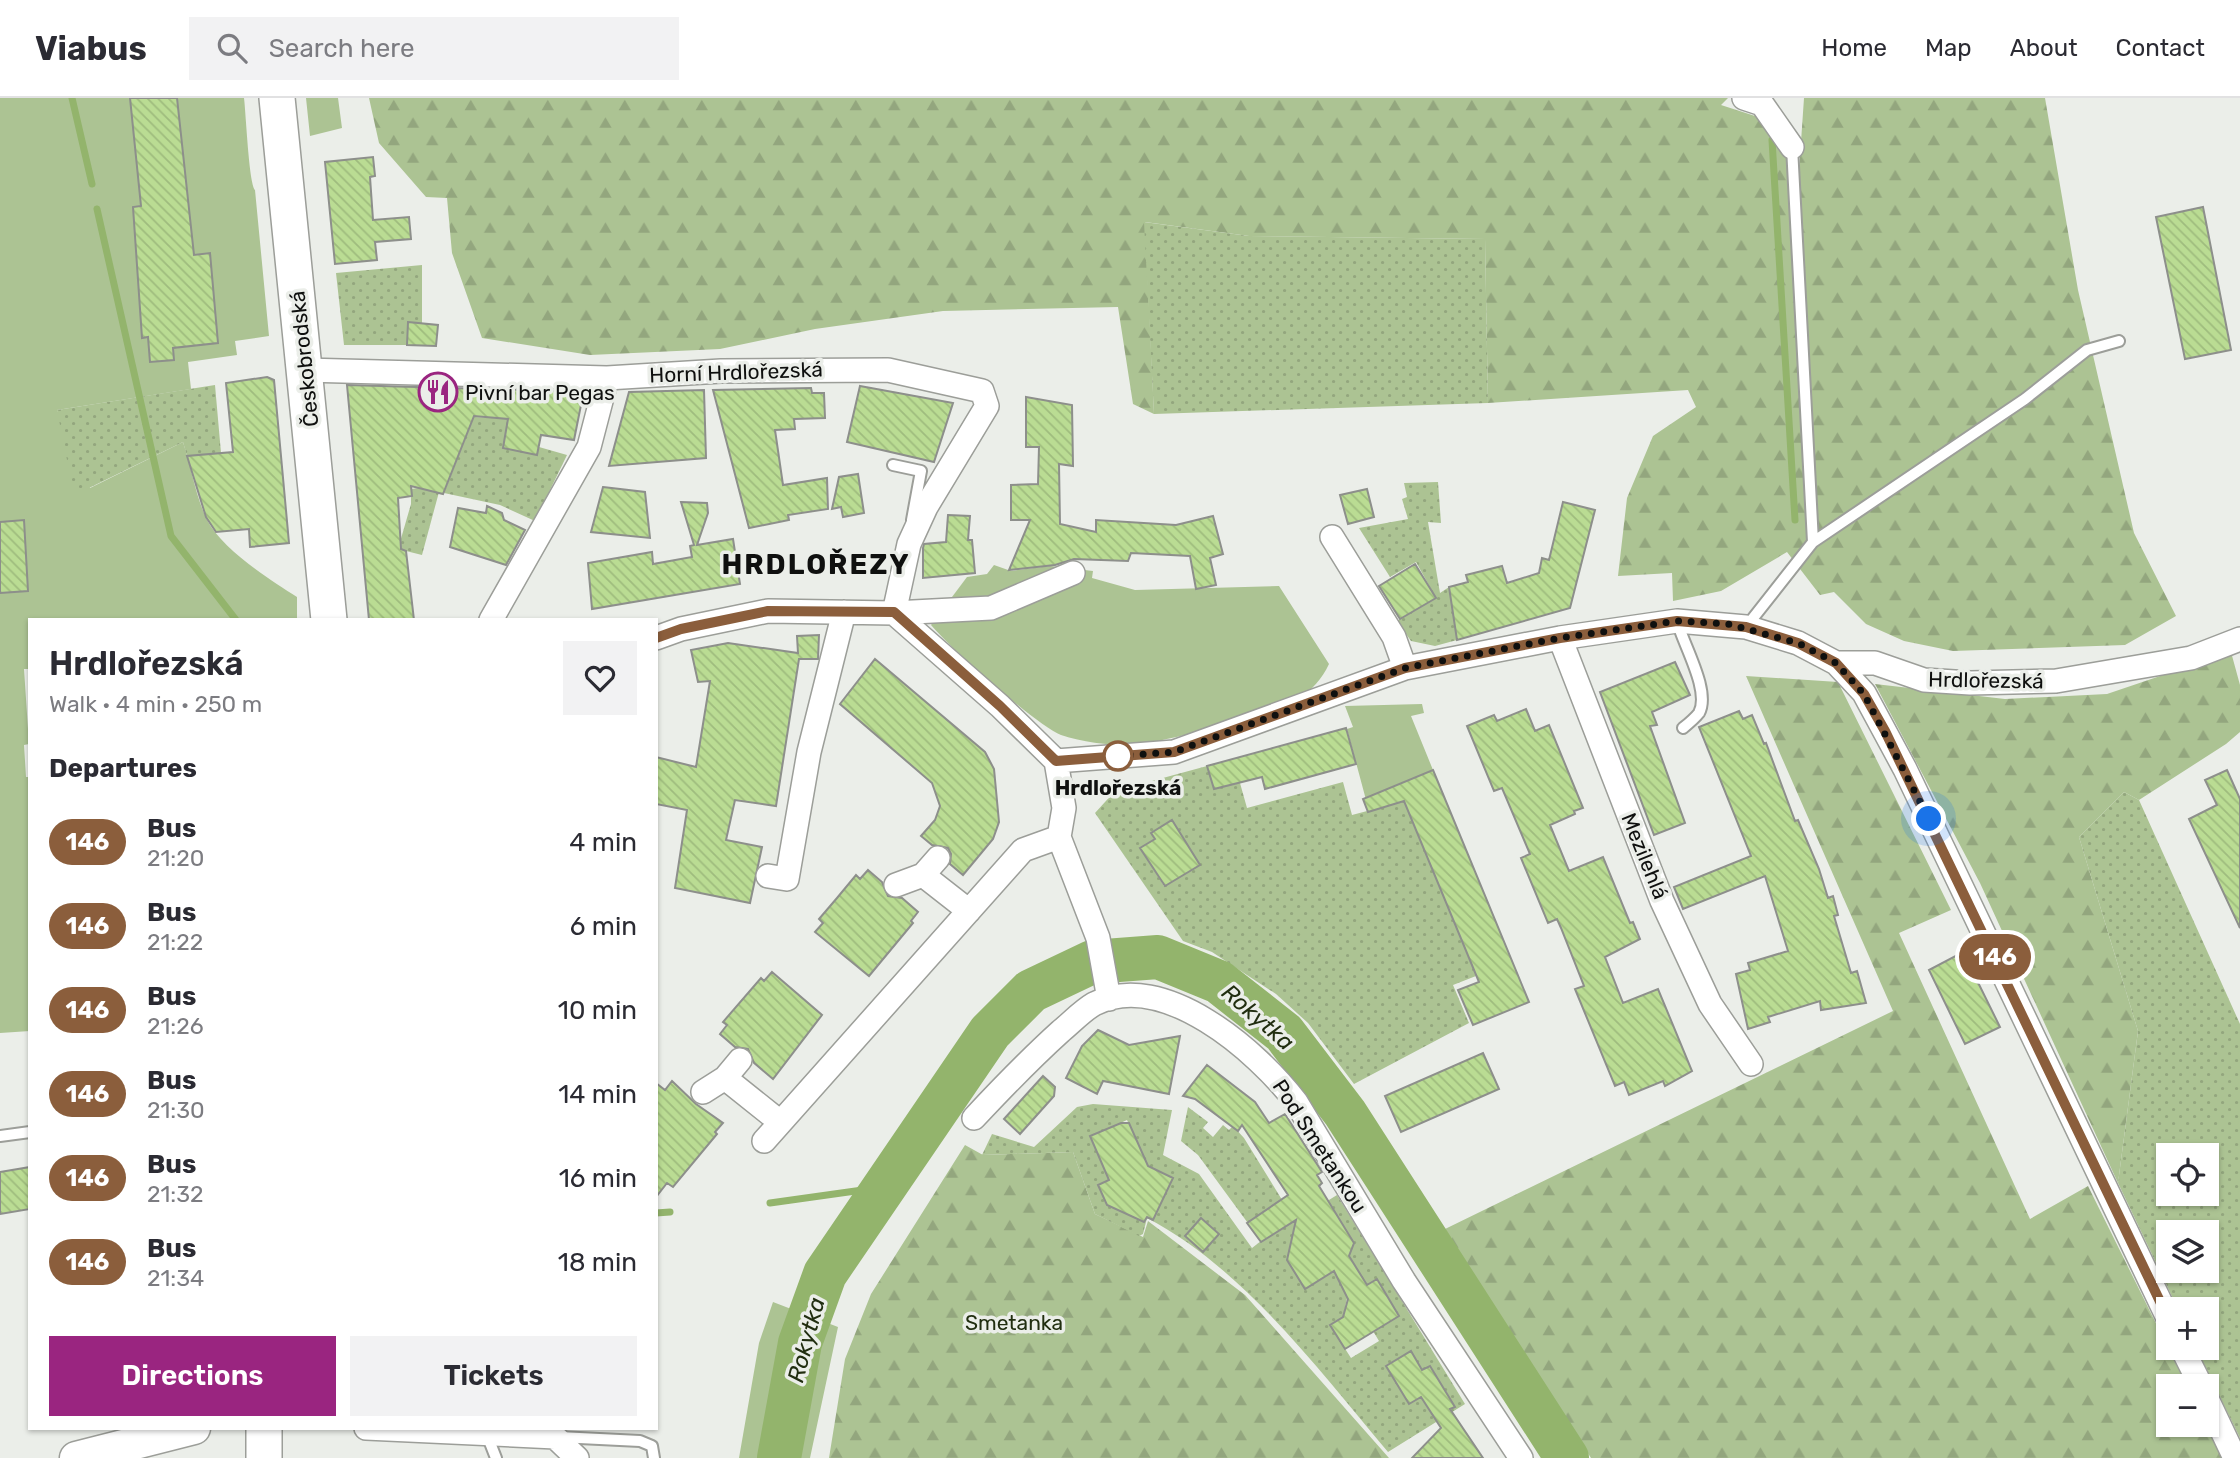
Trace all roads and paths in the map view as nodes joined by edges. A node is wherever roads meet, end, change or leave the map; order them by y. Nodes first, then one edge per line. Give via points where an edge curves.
1 (277, 98) edge
2 (1744, 98) edge
3 (1792, 147) joint
4 (2119, 341) dead end
5 (305, 370) junction
6 (607, 378) junction
7 (893, 465) dead end
8 (1332, 537) dead end
9 (1813, 542) junction
10 (909, 544) junction
11 (1073, 573) dead end
12 (844, 612) junction
13 (894, 612) junction
14 (329, 618) edge
15 (492, 618) edge
16 (1677, 621) junction
17 (1746, 627) junction
18 (658, 637) edge
19 (1560, 638) junction
20 (2240, 639) edge
21 (1836, 663) junction
22 (1405, 668) junction
23 (1683, 728) dead end
24 (1056, 761) junction
25 (1059, 837) junction
26 (768, 876) dead end
27 (896, 886) dead end
28 (969, 911) junction
29 (1108, 992) junction
30 (740, 1060) dead end
31 (1751, 1064) dead end
32 (724, 1078) junction
33 (703, 1092) dead end
34 (974, 1118) dead end
35 (780, 1122) junction
36 (28, 1132) edge
37 (0, 1136) edge
38 (764, 1141) dead end
39 (2158, 1297) edge
40 (2219, 1424) edge
41 (186, 1430) edge
42 (264, 1430) edge
43 (401, 1430) edge
44 (487, 1435) junction
45 (555, 1437) junction
46 (76, 1458) edge
47 (264, 1458) edge
48 (496, 1458) edge
49 (577, 1458) edge
50 (654, 1458) edge
51 (1521, 1458) edge
52 (2235, 1458) edge

1 - 5 main road, Českobrodská
2 - 3 street via 1762,104
3 - 9 lane
4 - 9 lane via 2087,350 2025,399
5 - 6 street, Horní Hrdlořezská
5 - 14 main road, Českobrodská
6 - 10 street, Horní Hrdlořezská via 763,370 888,370 982,391 987,406
6 - 15 street via 589,447
7 - 10 lane via 921,471
8 - 22 street via 1394,637
9 - 17 lane
10 - 13 street
11 - 13 street via 990,608
12 - 13 street
12 - 18 street via 768,611
12 - 26 street via 809,752 787,879
13 - 24 street
16 - 17 street, Hrdlořezská
16 - 19 street, Hrdlořezská
16 - 23 lane via 1701,685 1698,714
17 - 21 street, Hrdlořezská via 1798,643
19 - 22 street, Hrdlořezská
19 - 31 street, Mezilehlá via 1662,901 1710,1004
20 - 21 street, Hrdlořezská via 2191,658 2056,681 1924,680 1875,663
21 - 39 street via 1864,694 1905,769
22 - 24 street, Hrdlořezská via 1174,752
24 - 25 street via 1064,808
25 - 28 street via 1023,850
25 - 29 street via 1098,938
27 - 28 street via 930,867
28 - 35 street
29 - 34 street, Pod Smetankou via 1059,1033
29 - 51 street, Pod Smetankou via 1151,999 1203,1017 1280,1081
30 - 32 street
32 - 33 street
32 - 35 street
35 - 38 street
36 - 37 lane
40 - 52 street
41 - 46 main road
42 - 47 main road
43 - 44 street
44 - 45 street
44 - 48 lane
45 - 49 street
45 - 50 lane via 640,1441 652,1446

